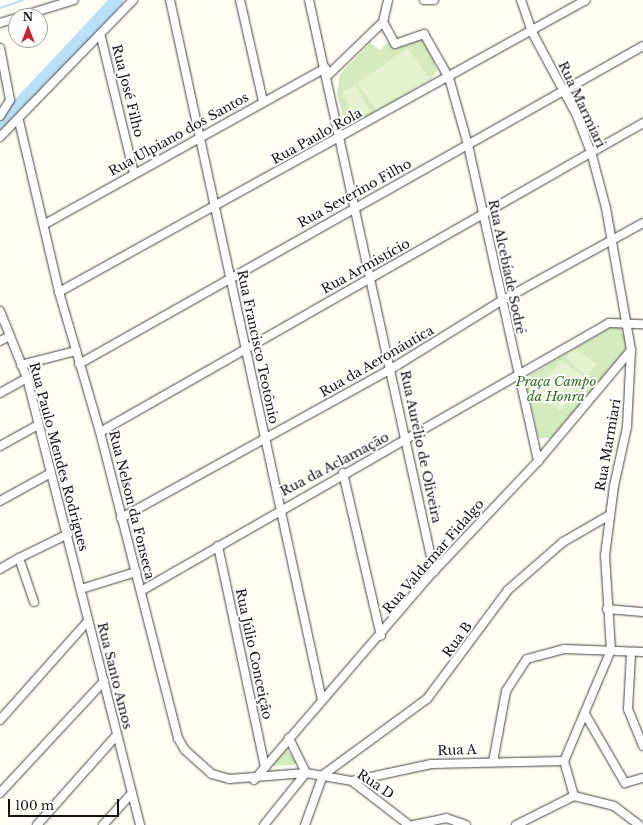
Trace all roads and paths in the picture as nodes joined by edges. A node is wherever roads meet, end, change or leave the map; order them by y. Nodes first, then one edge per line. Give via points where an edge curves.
1 (74, 0) edge
2 (133, 0) edge
3 (170, 0) edge
4 (240, 0) edge
5 (309, 0) edge
6 (388, 0) edge
7 (434, 0) edge
8 (521, 0) edge
9 (586, 0) edge
10 (425, 1) edge
11 (48, 8) edge
12 (383, 22) junction
13 (532, 32) junction
14 (101, 37) junction
15 (643, 46) edge
16 (0, 48) edge
17 (325, 68) junction
18 (326, 77) junction
19 (449, 78) junction
20 (564, 91) junction
21 (263, 101) junction
22 (0, 116) edge
23 (19, 121) junction
24 (643, 123) edge
25 (0, 137) edge
26 (199, 138) junction
27 (340, 139) junction
28 (468, 145) junction
29 (591, 152) junction
30 (134, 174) junction
31 (214, 208) junction
32 (356, 208) junction
33 (483, 216) junction
34 (643, 223) edge
35 (45, 224) junction
36 (612, 241) junction
37 (230, 277) junction
38 (372, 277) junction
39 (59, 292) junction
40 (501, 300) junction
41 (0, 311) edge
42 (627, 322) junction
43 (643, 324) edge
44 (10, 336) junction
45 (0, 342) edge
46 (246, 349) junction
47 (631, 350) junction
48 (76, 352) junction
49 (79, 364) junction
50 (21, 365) junction
51 (391, 369) junction
52 (518, 376) junction
53 (27, 378) junction
54 (0, 393) edge
55 (38, 425) junction
56 (100, 432) junction
57 (265, 439) junction
58 (406, 440) junction
59 (0, 446) edge
60 (538, 461) junction
61 (51, 473) junction
62 (343, 473) junction
63 (0, 501) edge
64 (280, 508) junction
65 (608, 516) junction
66 (121, 518) junction
67 (68, 534) junction
68 (218, 546) junction
69 (19, 558) junction
70 (0, 569) edge
71 (434, 571) junction
72 (136, 572) junction
73 (81, 589) junction
74 (141, 591) junction
75 (34, 602) dead end
76 (607, 609) junction
77 (643, 612) edge
78 (88, 621) junction
79 (381, 636) junction
80 (611, 650) junction
81 (643, 652) edge
82 (631, 654) junction
83 (104, 682) junction
84 (322, 700) junction
85 (585, 714) junction
86 (0, 720) edge
87 (117, 735) junction
88 (289, 738) junction
89 (643, 746) edge
90 (564, 761) junction
91 (493, 762) junction
92 (265, 767) junction
93 (306, 773) junction
94 (323, 775) junction
95 (643, 778) edge
96 (254, 780) junction
97 (352, 781) junction
98 (132, 792) junction
99 (0, 793) edge
100 (574, 796) junction
101 (37, 825) edge
102 (103, 825) edge
103 (140, 825) edge
104 (264, 825) edge
105 (305, 825) edge
106 (409, 825) edge
107 (414, 825) edge
108 (466, 825) edge
109 (516, 825) edge
110 (638, 825) edge

1 - 11 street
2 - 14 street
3 - 26 street, Rua Francisco Teotônio
4 - 21 street
5 - 17 street, Rua Aurélio de Oliveira
6 - 12 street
7 - 10 street
8 - 13 street, Rua Marmiari
9 - 13 street, Rua Paulo Rola
12 - 18 street
12 - 19 street, Rua Alcebíade Sodré via 395,44 424,34
13 - 19 street, Rua Paulo Rola
13 - 20 street, Rua Marmiari
14 - 23 street
14 - 30 street, Rua José Filho
15 - 20 street, Rua Severino Filho
16 - 22 street via 10,100
17 - 18 street, Rua Aurélio de Oliveira
17 - 21 street, Rua Ulpiano dos Santos
18 - 27 street, Rua Aurélio de Oliveira
19 - 27 street, Rua Paulo Rola
19 - 28 street, Rua Alcebíade Sodré
20 - 28 street, Rua Severino Filho
20 - 29 street, Rua Marmiari
21 - 26 street, Rua Ulpiano dos Santos
23 - 25 street
23 - 35 street, Rua Nelson da Fonseca
24 - 29 street, Rua Armistício
26 - 30 street, Rua Ulpiano dos Santos
26 - 31 street, Rua Francisco Teotônio
27 - 31 street, Rua Paulo Rola
27 - 32 street, Rua Aurélio de Oliveira
28 - 32 street, Rua Severino Filho
28 - 33 street, Rua Alcebíade Sodré
29 - 33 street, Rua Armistício
29 - 36 street, Rua Marmiari
30 - 35 street, Rua Ulpiano dos Santos
31 - 37 street, Rua Francisco Teotônio
31 - 39 street, Rua Paulo Rola
32 - 37 street, Rua Severino Filho
32 - 38 street, Rua Aurélio de Oliveira
33 - 38 street, Rua Armistício
33 - 40 street, Rua Alcebíade Sodré
34 - 36 street, Rua da Aeronáutica
35 - 39 street, Rua Nelson da Fonseca
36 - 40 street, Rua da Aeronáutica
36 - 42 street, Rua Marmiari
37 - 46 street, Rua Francisco Teotônio
37 - 49 street, Rua Severino Filho
38 - 46 street, Rua Armistício
38 - 51 street, Rua Aurélio de Oliveira
39 - 48 street, Rua Nelson da Fonseca
40 - 51 street, Rua da Aeronáutica
40 - 52 street, Rua Alcebíade Sodré
41 - 44 street, Rua Paulo Mendes Rodrigues
42 - 43 street, Rua da Aclamação
42 - 47 street, Rua Marmiari
42 - 52 street, Rua da Aclamação via 608,323
44 - 45 street
44 - 50 street, Rua Paulo Mendes Rodrigues
46 - 56 street, Rua Armistício
46 - 57 street, Rua Francisco Teotônio
47 - 60 street, Rua Valdemar Fidalgo
47 - 65 street, Rua Marmiari via 627,427
48 - 49 street, Rua Nelson da Fonseca
48 - 50 street
49 - 56 street, Rua Nelson da Fonseca
50 - 53 street, Rua Paulo Mendes Rodrigues
51 - 57 street, Rua da Aeronáutica
51 - 58 street, Rua Aurélio de Oliveira
52 - 58 street, Rua da Aclamação
52 - 60 street, Rua Alcebíade Sodré
53 - 54 street
53 - 55 street, Rua Paulo Mendes Rodrigues
55 - 59 street
55 - 61 street, Rua Paulo Mendes Rodrigues
56 - 66 street, Rua Nelson da Fonseca
57 - 64 street, Rua Francisco Teotônio
57 - 66 street, Rua da Aeronáutica
58 - 62 street, Rua da Aclamação
58 - 71 street, Rua Aurélio de Oliveira
60 - 71 street, Rua Valdemar Fidalgo
61 - 63 street
61 - 67 street, Rua Paulo Mendes Rodrigues
62 - 64 street, Rua da Aclamação
62 - 79 street
64 - 68 street, Rua da Aclamação
64 - 84 street, Rua Francisco Teotônio
65 - 76 street, Rua Marmiari via 604,585
65 - 94 street, Rua B via 563,542 508,590 427,699
66 - 72 street, Rua Nelson da Fonseca
67 - 69 street
67 - 73 street, Rua Paulo Mendes Rodrigues
68 - 74 street, Rua da Aclamação
68 - 92 street, Rua Júlio Conceição
69 - 70 street
69 - 75 street
71 - 79 street, Rua Valdemar Fidalgo
72 - 73 street
72 - 74 street, Rua Nelson da Fonseca
73 - 78 street, Rua Santo Amos
74 - 96 street, Rua Nelson da Fonseca via 185,750 212,774 230,780
76 - 77 street
76 - 80 street, Rua Marmiari via 612,635
78 - 83 street, Rua Santo Amos
78 - 86 street
79 - 84 street, Rua Valdemar Fidalgo
80 - 82 street
80 - 85 street, Rua Marmiari
80 - 91 street via 564,649 527,659 506,691
81 - 82 street
82 - 89 street via 628,709
83 - 87 street, Rua Santo Amos
83 - 99 street
84 - 88 street, Rua Valdemar Fidalgo
85 - 90 street, Rua Marmiari
85 - 95 street via 626,783
87 - 98 street, Rua Santo Amos
87 - 101 street
88 - 92 street, Rua Valdemar Fidalgo
88 - 93 street
90 - 91 street, Rua A
90 - 100 street
91 - 97 street, Rua A via 431,764
92 - 96 street, Rua Valdemar Fidalgo
93 - 94 street, Rua Nelson da Fonseca
93 - 96 street, Rua Nelson da Fonseca
93 - 104 street
94 - 97 street, Rua D
94 - 105 street
97 - 106 street, Rua D
98 - 102 street
98 - 103 street, Rua Santo Amos
100 - 109 street
100 - 110 street via 614,806
107 - 108 street via 442,818

